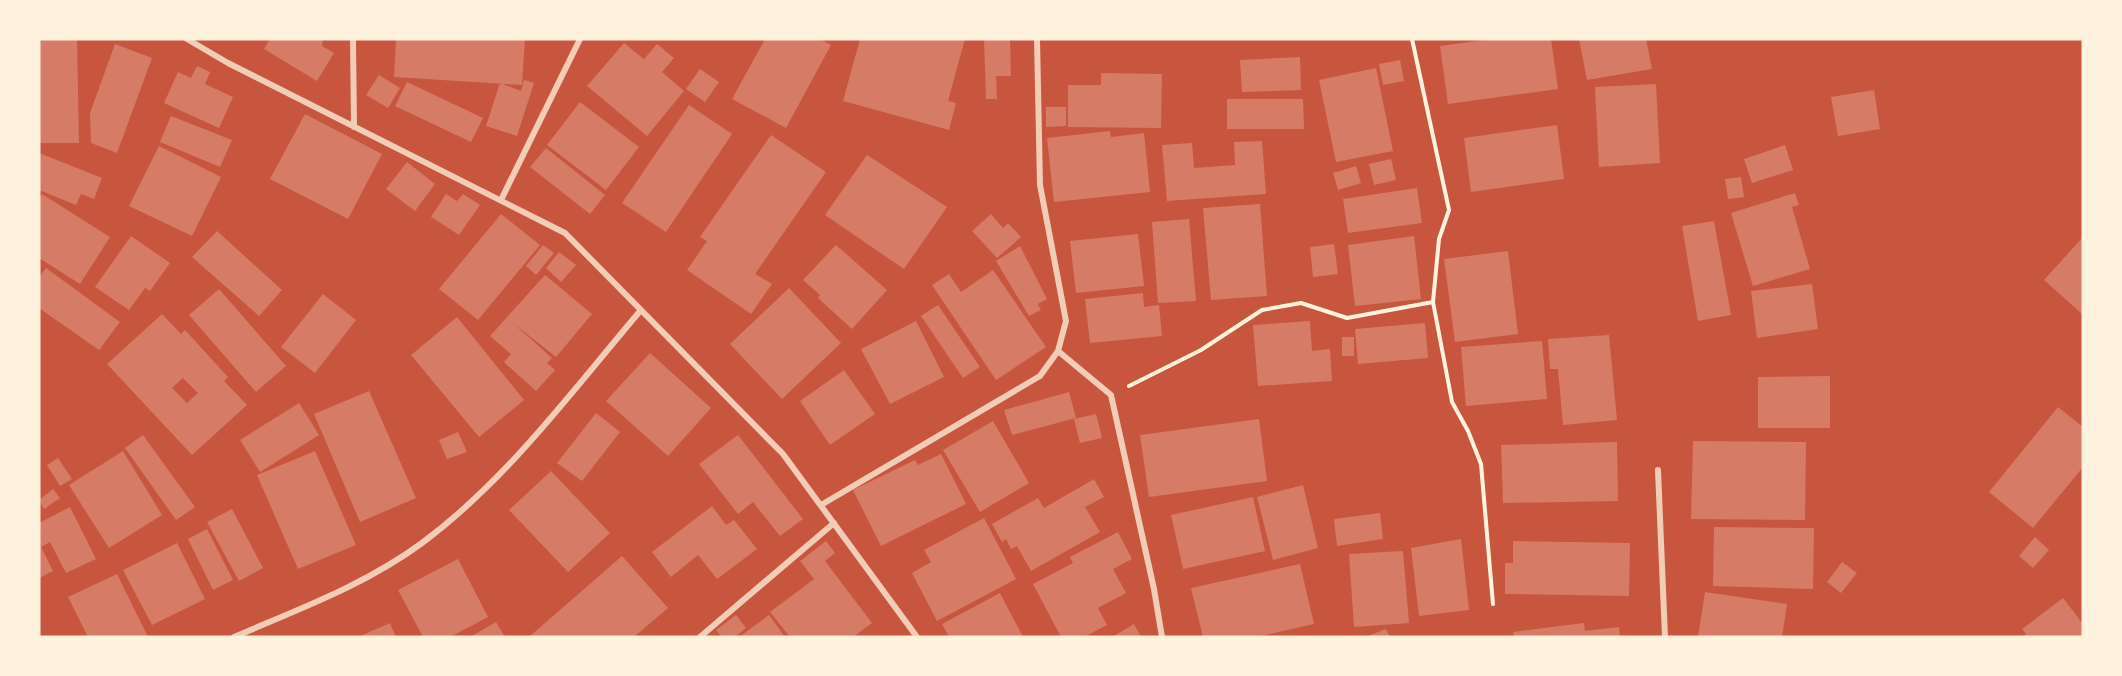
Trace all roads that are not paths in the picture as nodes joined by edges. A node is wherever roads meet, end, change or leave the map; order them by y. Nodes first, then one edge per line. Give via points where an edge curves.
1 (187, 39) edge
2 (353, 39) edge
3 (580, 39) edge
4 (1037, 39) edge
5 (354, 127) junction
6 (501, 200) junction
7 (641, 310) junction
8 (1058, 351) junction
9 (1658, 470) dead end
10 (821, 505) junction
11 (834, 523) junction
12 (234, 637) edge
13 (700, 637) edge
14 (917, 637) edge
15 (1162, 637) edge
16 (1665, 637) edge

1 - 5 street
2 - 5 street
3 - 6 street
4 - 8 street via 1040,185 1066,321
5 - 6 street
6 - 7 street via 565,233
7 - 10 street via 783,454
7 - 12 street via 500,476 421,543 340,592
8 - 10 street via 1040,376
8 - 15 street via 1111,395
9 - 16 street
10 - 11 street
11 - 13 street
11 - 14 street

